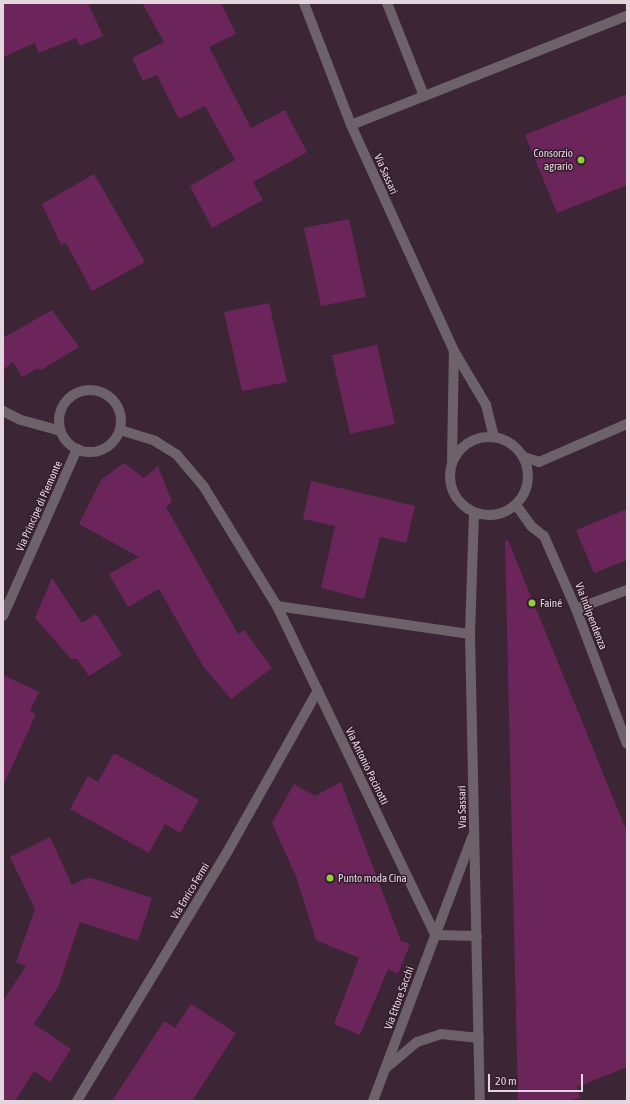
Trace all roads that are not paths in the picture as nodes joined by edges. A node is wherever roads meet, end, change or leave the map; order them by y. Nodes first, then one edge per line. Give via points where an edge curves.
1 (304, 3) edge
2 (387, 3) edge
3 (627, 16) edge
4 (424, 96) junction
5 (351, 125) junction
6 (454, 351) junction
7 (3, 411) edge
8 (627, 424) edge
9 (120, 430) junction
10 (61, 432) junction
11 (494, 437) junction
12 (77, 449) junction
13 (524, 457) junction
14 (452, 463) junction
15 (516, 505) junction
16 (474, 513) junction
17 (627, 590) edge
18 (277, 606) junction
19 (576, 609) junction
20 (3, 616) edge
21 (470, 634) junction
22 (318, 690) junction
23 (624, 730) edge
24 (627, 744) edge
25 (474, 830) junction
26 (435, 935) junction
27 (477, 936) junction
28 (479, 1038) junction
29 (385, 1070) junction
30 (77, 1101) edge
31 (373, 1101) edge
32 (480, 1101) edge

1 - 5 street, Via Sassari
2 - 4 street
3 - 4 street
4 - 5 street
5 - 6 street, Via Sassari
6 - 11 street, Via Sassari via 486,405
6 - 14 street, Via Sassari
7 - 10 street via 21,420
8 - 13 street via 539,462
9 - 10 street via 119,409 113,400 105,393 84,390 74,394 60,411
9 - 12 street via 115,440 98,451
9 - 18 street, Via Antonio Pacinotti via 155,442 177,455 204,487
10 - 12 street via 64,439
11 - 13 street via 516,447
11 - 14 street via 480,438 468,443 459,451
12 - 20 street, Via Principe di Piemonte
13 - 15 street via 528,483 524,495
14 - 16 street, Via Sassari via 449,474 451,487 464,507
15 - 16 street via 495,516
15 - 19 street, Via Indipendenza via 531,526 544,536
16 - 21 street, Via Sassari
17 - 19 street
18 - 21 street
18 - 22 street, Via Antonio Pacinotti
19 - 23 street, Via Indipendenza
21 - 25 street, Via Sassari
22 - 26 street, Via Antonio Pacinotti
22 - 30 street, Via Enrico Fermi via 225,856
23 - 24 street, Via Indipendenza
25 - 26 street, Via Ettore Sacchi
25 - 27 street, Via Sassari
26 - 27 street
26 - 29 street, Via Ettore Sacchi
27 - 28 street, Via Sassari
28 - 29 street, Via Ettore Sacchi via 441,1034 417,1042
28 - 32 street, Via Sassari
29 - 31 street, Via Ettore Sacchi

